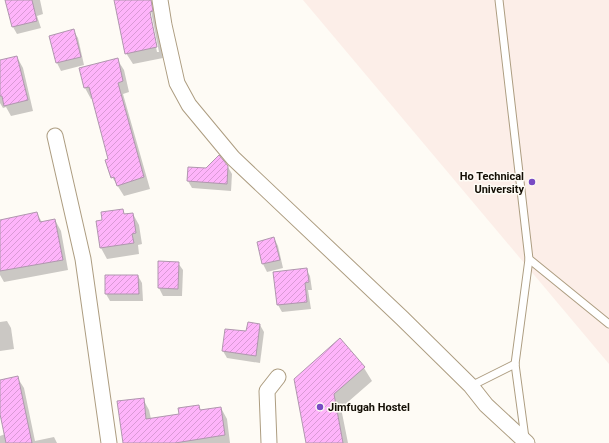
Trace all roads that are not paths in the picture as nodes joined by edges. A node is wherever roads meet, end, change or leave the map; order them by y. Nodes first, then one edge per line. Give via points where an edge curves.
1 (160, 0) edge
2 (499, 0) edge
3 (55, 136) dead end
4 (529, 259) junction
5 (609, 324) edge
6 (515, 364) junction
7 (278, 377) dead end
8 (471, 386) junction
9 (109, 443) edge
10 (269, 443) edge
11 (525, 443) edge

1 - 8 street via 176,84 194,110 233,158
2 - 4 lane
3 - 9 street via 83,259
4 - 5 lane
4 - 6 lane
6 - 8 lane
6 - 11 lane
7 - 10 street via 267,391
8 - 11 street via 486,405

